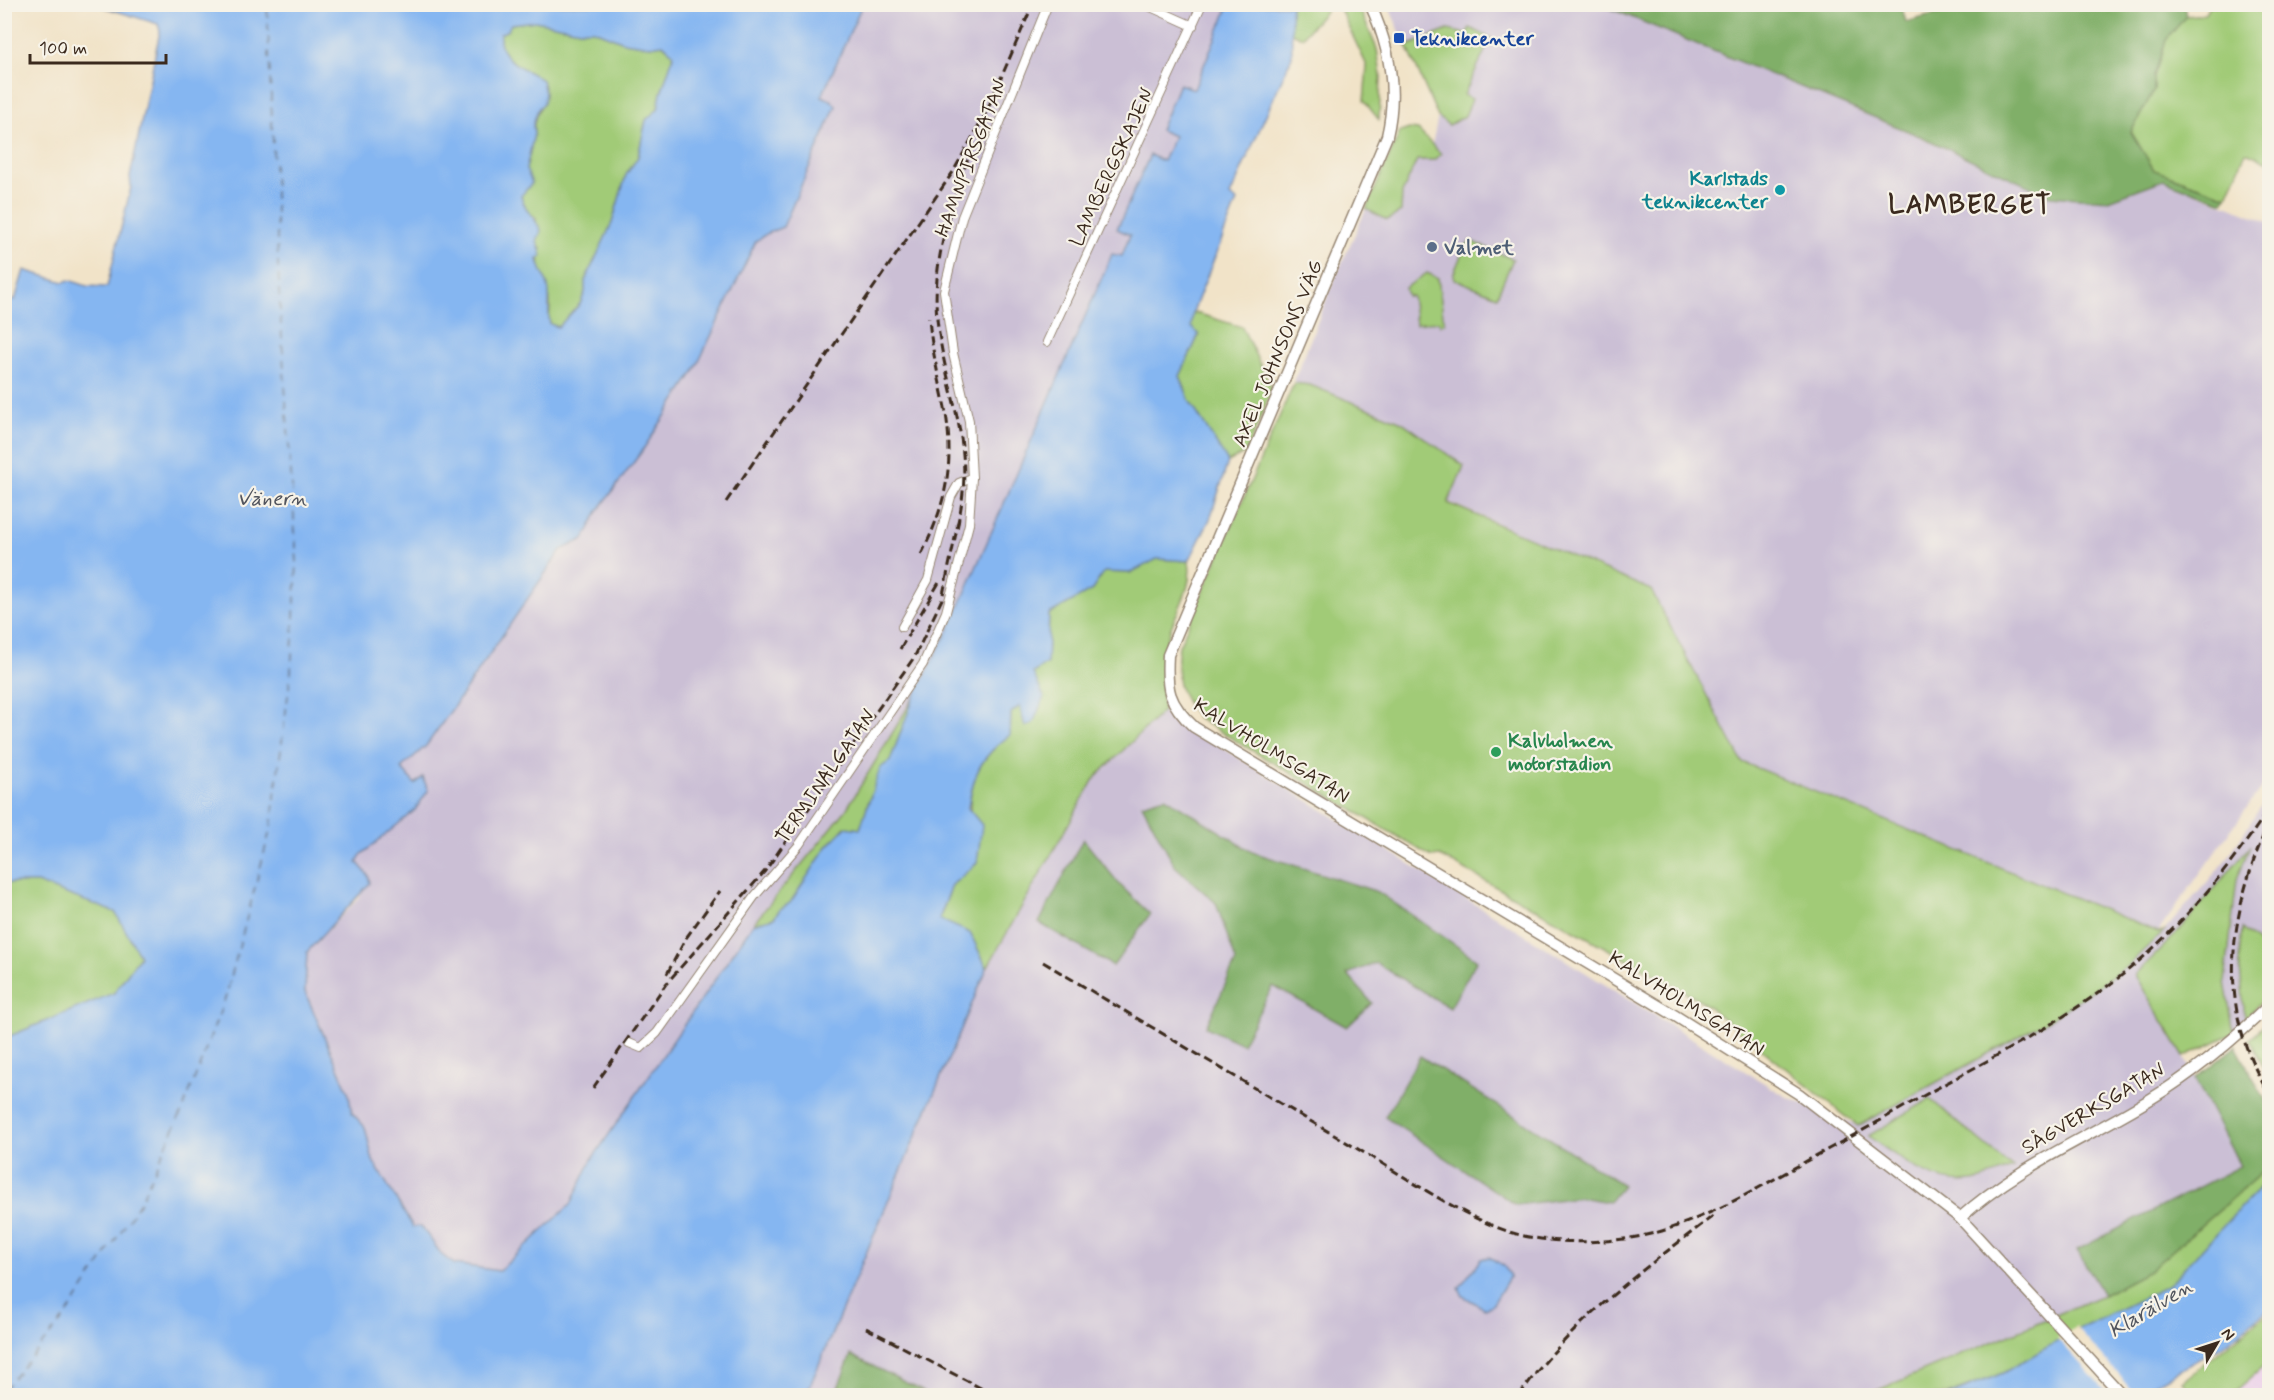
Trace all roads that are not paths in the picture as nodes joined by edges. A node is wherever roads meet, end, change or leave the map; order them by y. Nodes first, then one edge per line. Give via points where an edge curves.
1 (1048, 4) edge
2 (1144, 4) edge
3 (1202, 4) edge
4 (1370, 4) edge
5 (1193, 26) junction
6 (1047, 342) dead end
7 (972, 478) junction
8 (902, 627) dead end
9 (1177, 711) joint
10 (2270, 1004) edge
11 (630, 1043) dead end
12 (1960, 1218) junction
13 (2123, 1395) edge

1 - 7 street, HAMNPIRSGATAN via 962,217 944,291 969,421
2 - 5 street
3 - 5 street, LAMBERGSKAJEN
4 - 9 street, AXEL JOHNSONS VÄG via 1389,54 1392,114 1387,136 1168,655 1167,685
5 - 6 street, LAMBERGSKAJEN
7 - 8 street via 959,483 951,497 928,580
7 - 11 street, TERMINALGATAN via 969,524 946,612 923,664 799,845 754,897 657,1033 641,1048
9 - 12 street, KALVHOLMSGATAN via 1194,727 1674,1015 1798,1094
10 - 12 street, SÅGVERKSGATAN via 2238,1036 2150,1099 2020,1171
12 - 13 street, KALVHOLMSGATAN

